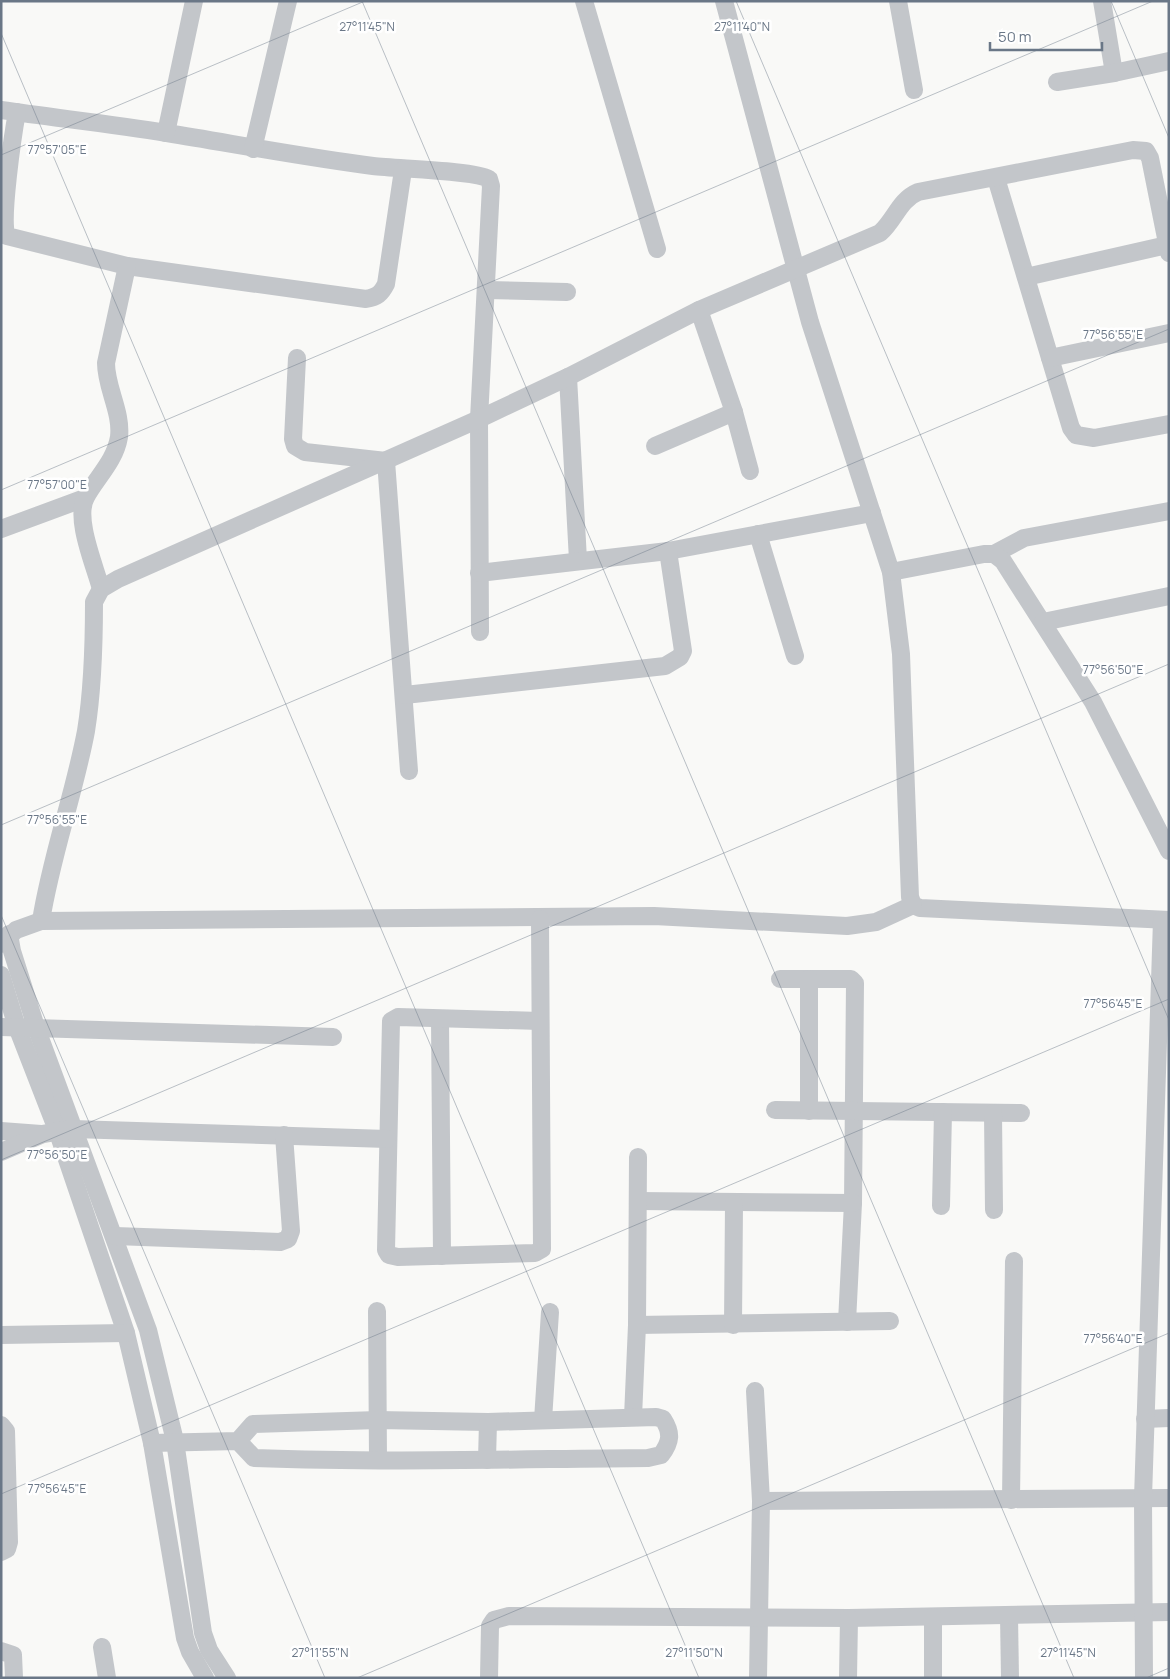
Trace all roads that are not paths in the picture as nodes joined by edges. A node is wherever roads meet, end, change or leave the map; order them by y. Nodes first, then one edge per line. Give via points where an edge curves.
1 (194, 1) edge
2 (288, 1) edge
3 (584, 1) edge
4 (724, 1) edge
5 (898, 1) edge
6 (1102, 1) edge
7 (1169, 61) edge
8 (1114, 73) junction
9 (1057, 82) dead end
10 (914, 90) dead end
11 (9, 111) edge
12 (166, 133) junction
13 (253, 149) junction
14 (403, 170) junction
15 (996, 178) junction
16 (1168, 249) edge
17 (657, 250) dead end
18 (127, 266) junction
19 (796, 269) junction
20 (1026, 277) junction
21 (487, 290) junction
22 (567, 292) dead end
23 (700, 310) junction
24 (1169, 333) edge
25 (297, 358) dead end
26 (1050, 358) junction
27 (568, 377) junction
28 (734, 412) junction
29 (479, 419) junction
30 (1169, 424) edge
31 (655, 446) dead end
32 (386, 461) junction
33 (750, 470) dead end
34 (85, 498) junction
35 (1169, 511) edge
36 (872, 513) junction
37 (1, 529) edge
38 (758, 534) junction
39 (668, 551) junction
40 (994, 554) junction
41 (578, 560) junction
42 (891, 572) junction
43 (479, 573) junction
44 (101, 589) junction
45 (1169, 596) edge
46 (1043, 622) junction
47 (480, 632) dead end
48 (795, 656) dead end
49 (405, 695) junction
50 (409, 771) dead end
51 (1169, 851) edge
52 (913, 905) junction
53 (540, 919) junction
54 (1165, 920) edge
55 (41, 921) junction
56 (5, 939) edge
57 (1, 975) edge
58 (780, 979) dead end
59 (810, 979) junction
60 (440, 1020) junction
61 (540, 1021) junction
62 (9, 1027) edge
63 (36, 1027) junction
64 (333, 1037) dead end
65 (775, 1110) dead end
66 (809, 1111) junction
67 (854, 1112) junction
68 (943, 1112) junction
69 (994, 1113) junction
70 (1021, 1113) dead end
71 (58, 1131) junction
72 (1, 1132) edge
73 (284, 1134) junction
74 (387, 1138) junction
75 (1, 1152) edge
76 (638, 1157) dead end
77 (638, 1201) junction
78 (853, 1203) junction
79 (734, 1204) junction
80 (941, 1206) dead end
81 (994, 1210) dead end
82 (115, 1236) junction
83 (442, 1256) junction
84 (1014, 1261) dead end
85 (377, 1311) dead end
86 (550, 1312) dead end
87 (890, 1321) dead end
88 (848, 1322) junction
89 (733, 1324) junction
90 (637, 1325) junction
91 (126, 1333) junction
92 (1, 1335) edge
93 (755, 1391) dead end
94 (632, 1417) junction
95 (1169, 1418) edge
96 (1145, 1419) junction
97 (378, 1420) junction
98 (543, 1420) junction
99 (488, 1422) junction
100 (1, 1425) edge
101 (175, 1441) junction
102 (238, 1441) junction
103 (152, 1443) junction
104 (378, 1460) junction
105 (487, 1460) junction
106 (1143, 1498) junction
107 (1169, 1498) edge
108 (1011, 1500) junction
109 (761, 1501) junction
110 (1, 1552) edge
111 (1169, 1612) edge
112 (1143, 1613) junction
113 (759, 1616) junction
114 (1009, 1616) junction
115 (933, 1617) junction
116 (849, 1618) junction
117 (102, 1647) dead end
118 (1, 1651) edge
119 (14, 1678) edge
120 (107, 1678) edge
121 (206, 1678) edge
122 (227, 1678) edge
123 (489, 1678) edge
124 (758, 1678) edge
125 (848, 1678) edge
126 (933, 1678) edge
127 (1010, 1678) edge
128 (1144, 1678) edge

1 - 12 street
2 - 13 street
3 - 17 street
4 - 19 street
5 - 10 street
6 - 8 street
7 - 8 street
8 - 9 street
11 - 12 street
11 - 18 street via 4,228 7,236
12 - 13 street
13 - 14 street
14 - 18 street via 386,284 375,298
14 - 21 street via 476,174 489,179
15 - 16 street via 1133,150 1146,151
15 - 19 street via 908,196 890,224 880,233
15 - 20 street
16 - 20 street
18 - 34 street via 106,363 119,435 109,463
19 - 23 street
19 - 36 street
20 - 26 street
21 - 22 street
21 - 29 street
23 - 27 street
23 - 28 street
24 - 26 street
25 - 32 street via 295,446 305,452
26 - 30 street via 1068,420 1076,435 1094,438
27 - 29 street
27 - 41 street
28 - 31 street
28 - 33 street
29 - 32 street
29 - 43 street
32 - 44 street
32 - 49 street
34 - 37 street
34 - 44 street via 83,526
35 - 40 street via 1024,538
36 - 38 street
36 - 42 street
38 - 39 street
38 - 48 street
39 - 41 street
39 - 49 street via 683,651 675,662 665,666
40 - 42 street
40 - 46 street via 1003,560
41 - 43 street
42 - 52 street via 901,654 910,897
43 - 47 street
44 - 55 street via 94,602 91,691 85,732
45 - 46 street
46 - 51 street via 1093,702
49 - 50 street
52 - 53 street via 876,922 847,926 654,916
52 - 54 street via 920,908
53 - 55 street
53 - 61 street
54 - 96 street
55 - 56 street
56 - 63 street via 12,951
57 - 62 street
58 - 59 street
59 - 66 street
59 - 67 street via 851,979 855,983
60 - 61 street
60 - 74 street via 398,1017 389,1024
60 - 83 street
61 - 83 street via 542,1248 535,1254
62 - 63 street
62 - 71 street
63 - 64 street
63 - 71 street
65 - 66 street
66 - 67 street
67 - 68 street
67 - 78 street
68 - 69 street
68 - 80 street
69 - 70 street
69 - 81 street
71 - 72 street
71 - 73 street
71 - 75 street
71 - 82 street
71 - 91 street
73 - 74 street
73 - 82 street via 291,1232 288,1239 280,1242
74 - 83 street via 386,1250 389,1255 398,1257
76 - 77 street
77 - 79 street
77 - 90 street
78 - 79 street
78 - 88 street
79 - 89 street
82 - 101 street via 148,1330
84 - 108 street
85 - 97 street
86 - 98 street
87 - 88 street
88 - 89 street
89 - 90 street
90 - 94 street
91 - 92 street
91 - 103 street
93 - 109 street
94 - 98 street
94 - 105 street via 662,1419 670,1429 670,1439 660,1455 648,1458
95 - 96 street
96 - 106 street
97 - 99 street
97 - 102 street via 254,1424
97 - 104 street
98 - 99 street
99 - 105 street
100 - 110 street via 6,1431 9,1542 7,1549
101 - 102 street
101 - 103 street
101 - 122 street via 204,1633 209,1650
102 - 104 street via 254,1458
103 - 121 street via 185,1638
104 - 105 street
106 - 107 street
106 - 108 street
106 - 112 street
108 - 109 street
109 - 113 street
111 - 112 street
112 - 114 street
112 - 128 street
113 - 116 street
113 - 123 street via 501,1618 490,1626
113 - 124 street
114 - 115 street
114 - 127 street
115 - 116 street
115 - 126 street
116 - 125 street
117 - 120 street
118 - 119 street via 13,1655

